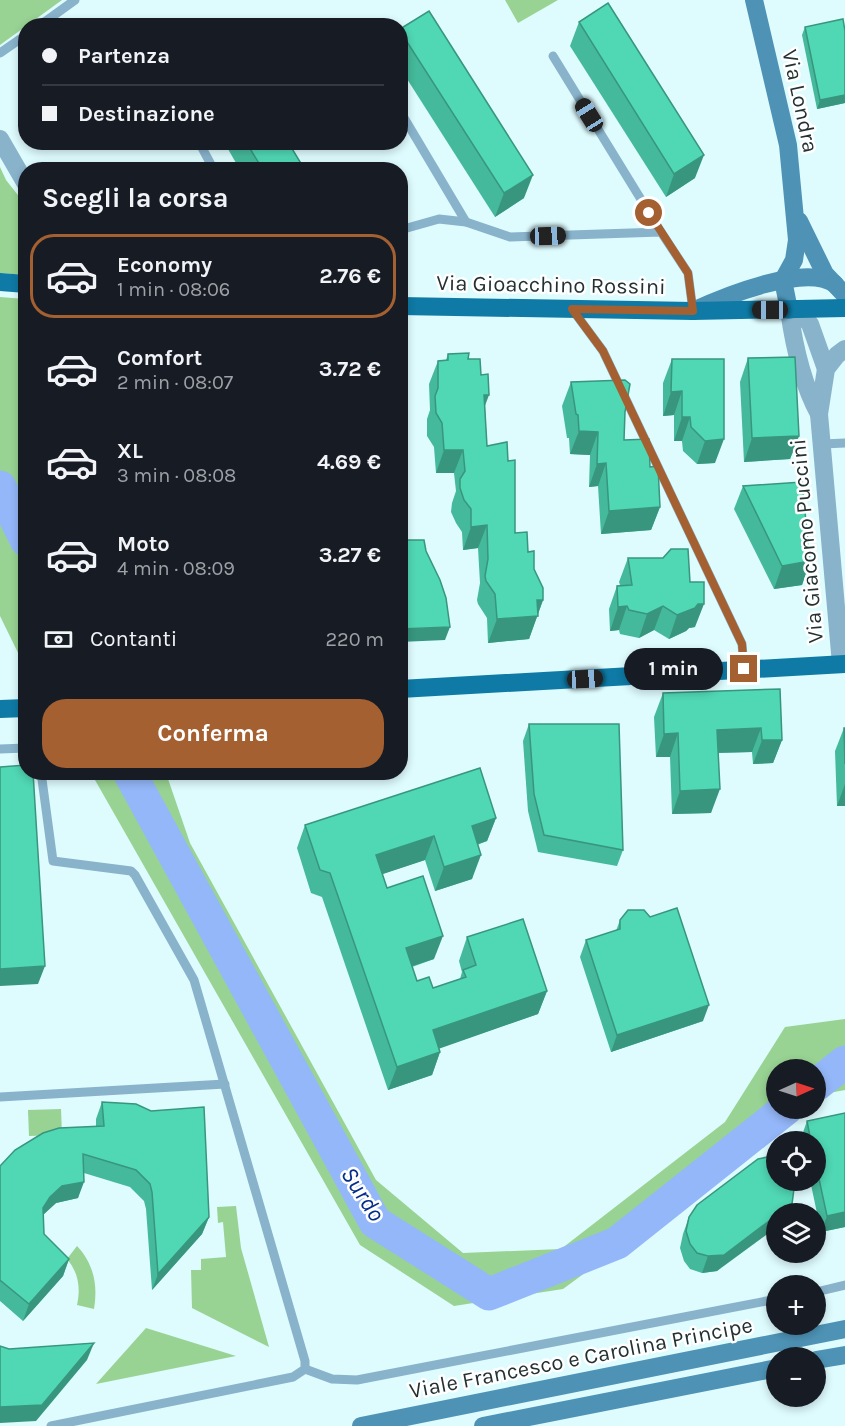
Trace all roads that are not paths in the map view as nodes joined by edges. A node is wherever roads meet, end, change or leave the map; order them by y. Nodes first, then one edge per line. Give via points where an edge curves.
1 (75, 0) edge
2 (754, 0) edge
3 (50, 18) edge
4 (18, 40) edge
5 (0, 52) edge
6 (553, 56) dead end
7 (408, 124) edge
8 (0, 139) edge
9 (18, 170) edge
10 (794, 212) junction
11 (466, 222) junction
12 (408, 228) edge
13 (661, 232) junction
14 (783, 280) junction
15 (0, 282) edge
16 (18, 283) edge
17 (840, 290) edge
18 (408, 306) edge
19 (845, 308) edge
20 (572, 309) junction
21 (789, 310) junction
22 (693, 311) junction
23 (845, 349) edge
24 (826, 369) junction
25 (819, 414) junction
26 (845, 443) edge
27 (823, 444) junction
28 (838, 557) edge
29 (843, 664) edge
30 (744, 669) junction
31 (408, 688) edge
32 (18, 708) edge
33 (0, 709) edge
34 (18, 749) edge
35 (0, 750) edge
36 (42, 780) edge
37 (225, 1083) junction
38 (0, 1096) edge
39 (845, 1285) edge
40 (826, 1290) edge
41 (766, 1301) edge
42 (845, 1329) edge
43 (845, 1355) edge
44 (826, 1358) edge
45 (305, 1369) junction
46 (766, 1370) edge
47 (51, 1426) edge
48 (361, 1426) edge
49 (483, 1426) edge

1 - 3 lane
2 - 10 street, Via Londra via 788,145
4 - 5 lane
6 - 13 lane
7 - 11 lane
8 - 9 street
10 - 14 street, Via Londra via 794,260
10 - 17 street, Via Londra via 825,274
11 - 12 lane via 439,219
11 - 13 lane via 510,237
13 - 22 lane via 688,273
14 - 17 street via 828,279
14 - 21 street
14 - 22 street via 730,294
15 - 16 main road
18 - 20 main road, Via Gioacchino Rossini
19 - 21 main road, Via Gioacchino Rossini
20 - 22 main road, Via Gioacchino Rossini
20 - 30 lane via 603,351 742,644
21 - 22 main road, Via Gioacchino Rossini
21 - 24 street, Via Giacomo Puccini via 810,324
21 - 25 street, Via Giacomo Puccini via 796,351
23 - 24 street
24 - 25 street, Via Giacomo Puccini
25 - 27 street, Via Giacomo Puccini
26 - 27 lane
27 - 28 street, Via Giacomo Puccini
28 - 29 street, Via Giacomo Puccini
29 - 30 main road
30 - 31 main road
32 - 33 main road
34 - 35 lane
36 - 37 lane via 53,861 124,869 135,875 194,980
37 - 38 lane
37 - 45 lane via 304,1351
39 - 40 lane
41 - 45 lane via 357,1380 332,1379
42 - 48 street, Viale Francesco e Carolina Principe
43 - 44 street
45 - 47 lane via 286,1378
46 - 49 street

